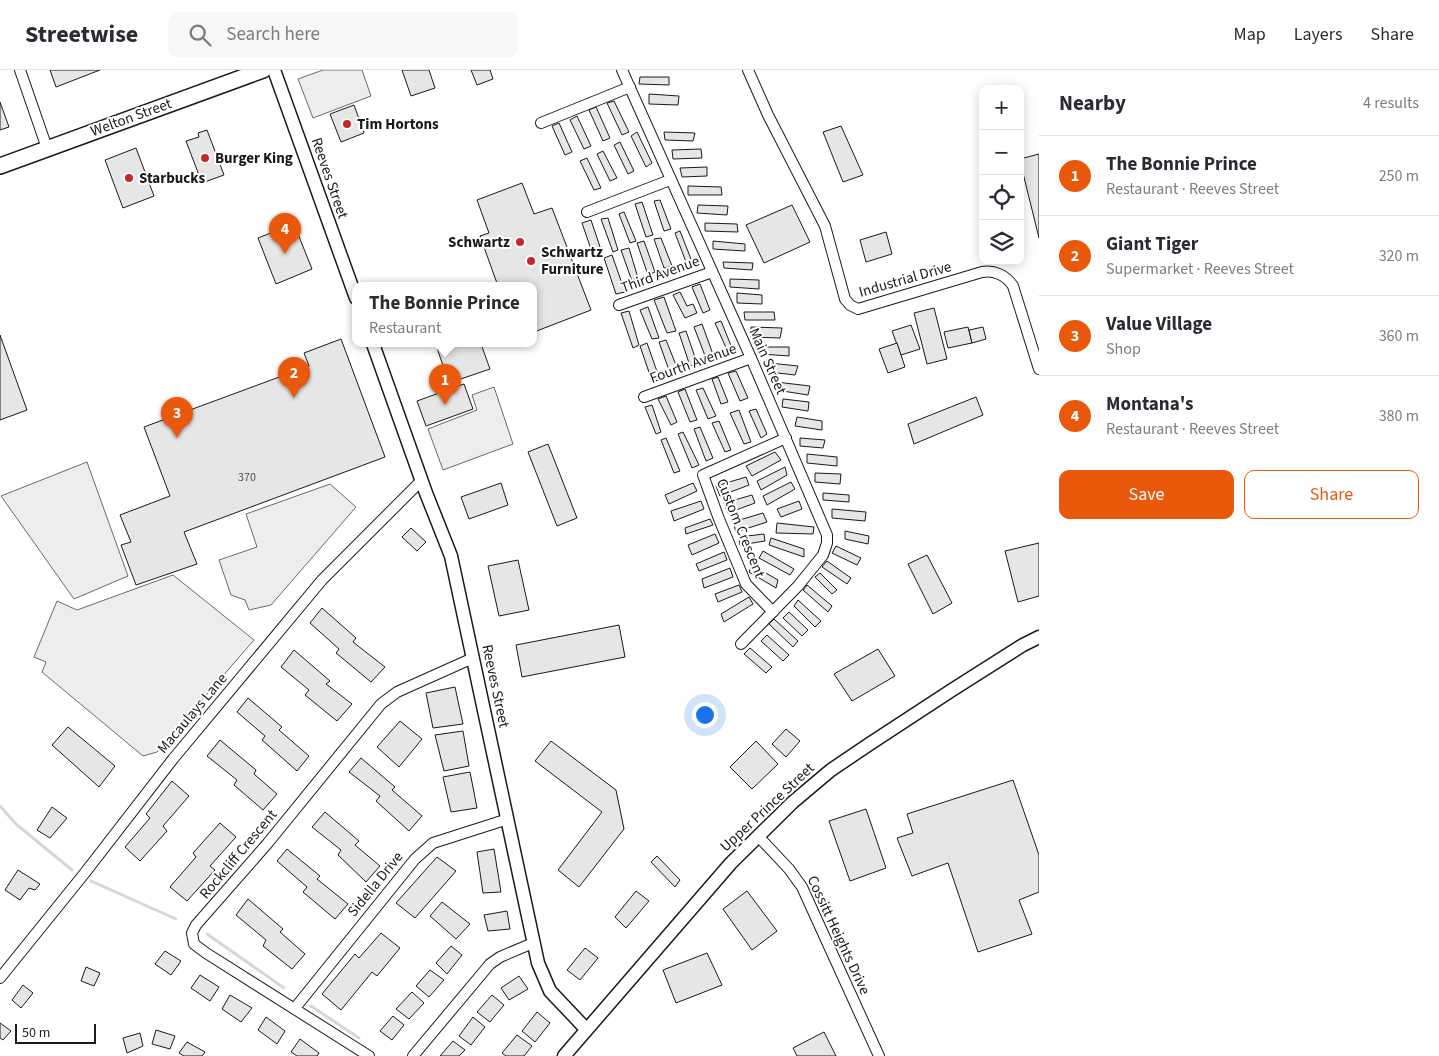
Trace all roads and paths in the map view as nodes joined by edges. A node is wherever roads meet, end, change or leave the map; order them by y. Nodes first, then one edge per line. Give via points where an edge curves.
1 (20, 70) edge
2 (263, 70) edge
3 (274, 70) edge
4 (622, 70) edge
5 (748, 70) edge
6 (630, 87) junction
7 (540, 123) dead end
8 (47, 148) junction
9 (0, 166) edge
10 (670, 180) junction
11 (588, 212) dead end
12 (712, 272) junction
13 (352, 287) edge
14 (619, 305) dead end
15 (374, 347) edge
16 (751, 358) junction
17 (1039, 369) edge
18 (644, 397) dead end
19 (786, 438) junction
20 (422, 480) junction
21 (773, 612) junction
22 (1039, 637) edge
23 (741, 644) dead end
24 (473, 658) junction
25 (508, 819) junction
26 (758, 836) junction
27 (533, 943) junction
28 (0, 978) edge
29 (295, 1008) junction
30 (586, 1029) junction
31 (369, 1056) edge
32 (413, 1056) edge
33 (564, 1056) edge
34 (879, 1056) edge

1 - 8 street
2 - 8 main road, Welton Street
3 - 13 street, Reeves Street
4 - 6 street, Main Street
5 - 17 street, Industrial Drive via 825,226 845,299 850,305 858,309 985,271 997,273 1014,288
6 - 7 street
6 - 10 street, Main Street
8 - 9 main road, Welton Street
10 - 11 street
10 - 12 street, Main Street
12 - 14 street, Third Avenue
12 - 16 street, Main Street
15 - 20 street, Reeves Street
16 - 18 street, Fourth Avenue
16 - 19 street, Main Street
19 - 21 street, Main Street via 825,529 827,543 823,555
19 - 21 street, Custom Crescent via 703,475 746,584
20 - 24 street, Reeves Street via 451,556
20 - 28 street, Macaulays Lane via 322,580 173,759
21 - 23 street, Main Street
22 - 26 street, Upper Prince Street via 831,770
24 - 25 street, Reeves Street
24 - 29 street, Rockcliff Crescent via 404,688 381,704 194,928 194,944
25 - 27 street, Reeves Street
25 - 29 street, Sidella Drive via 433,843 423,850
26 - 30 street, Upper Prince Street
26 - 34 street, Cossitt Heights Drive via 802,887
27 - 30 street, Reeves Street via 550,991
27 - 32 street via 490,964
29 - 31 street, Rockcliff Crescent
30 - 33 street, Upper Prince Street

